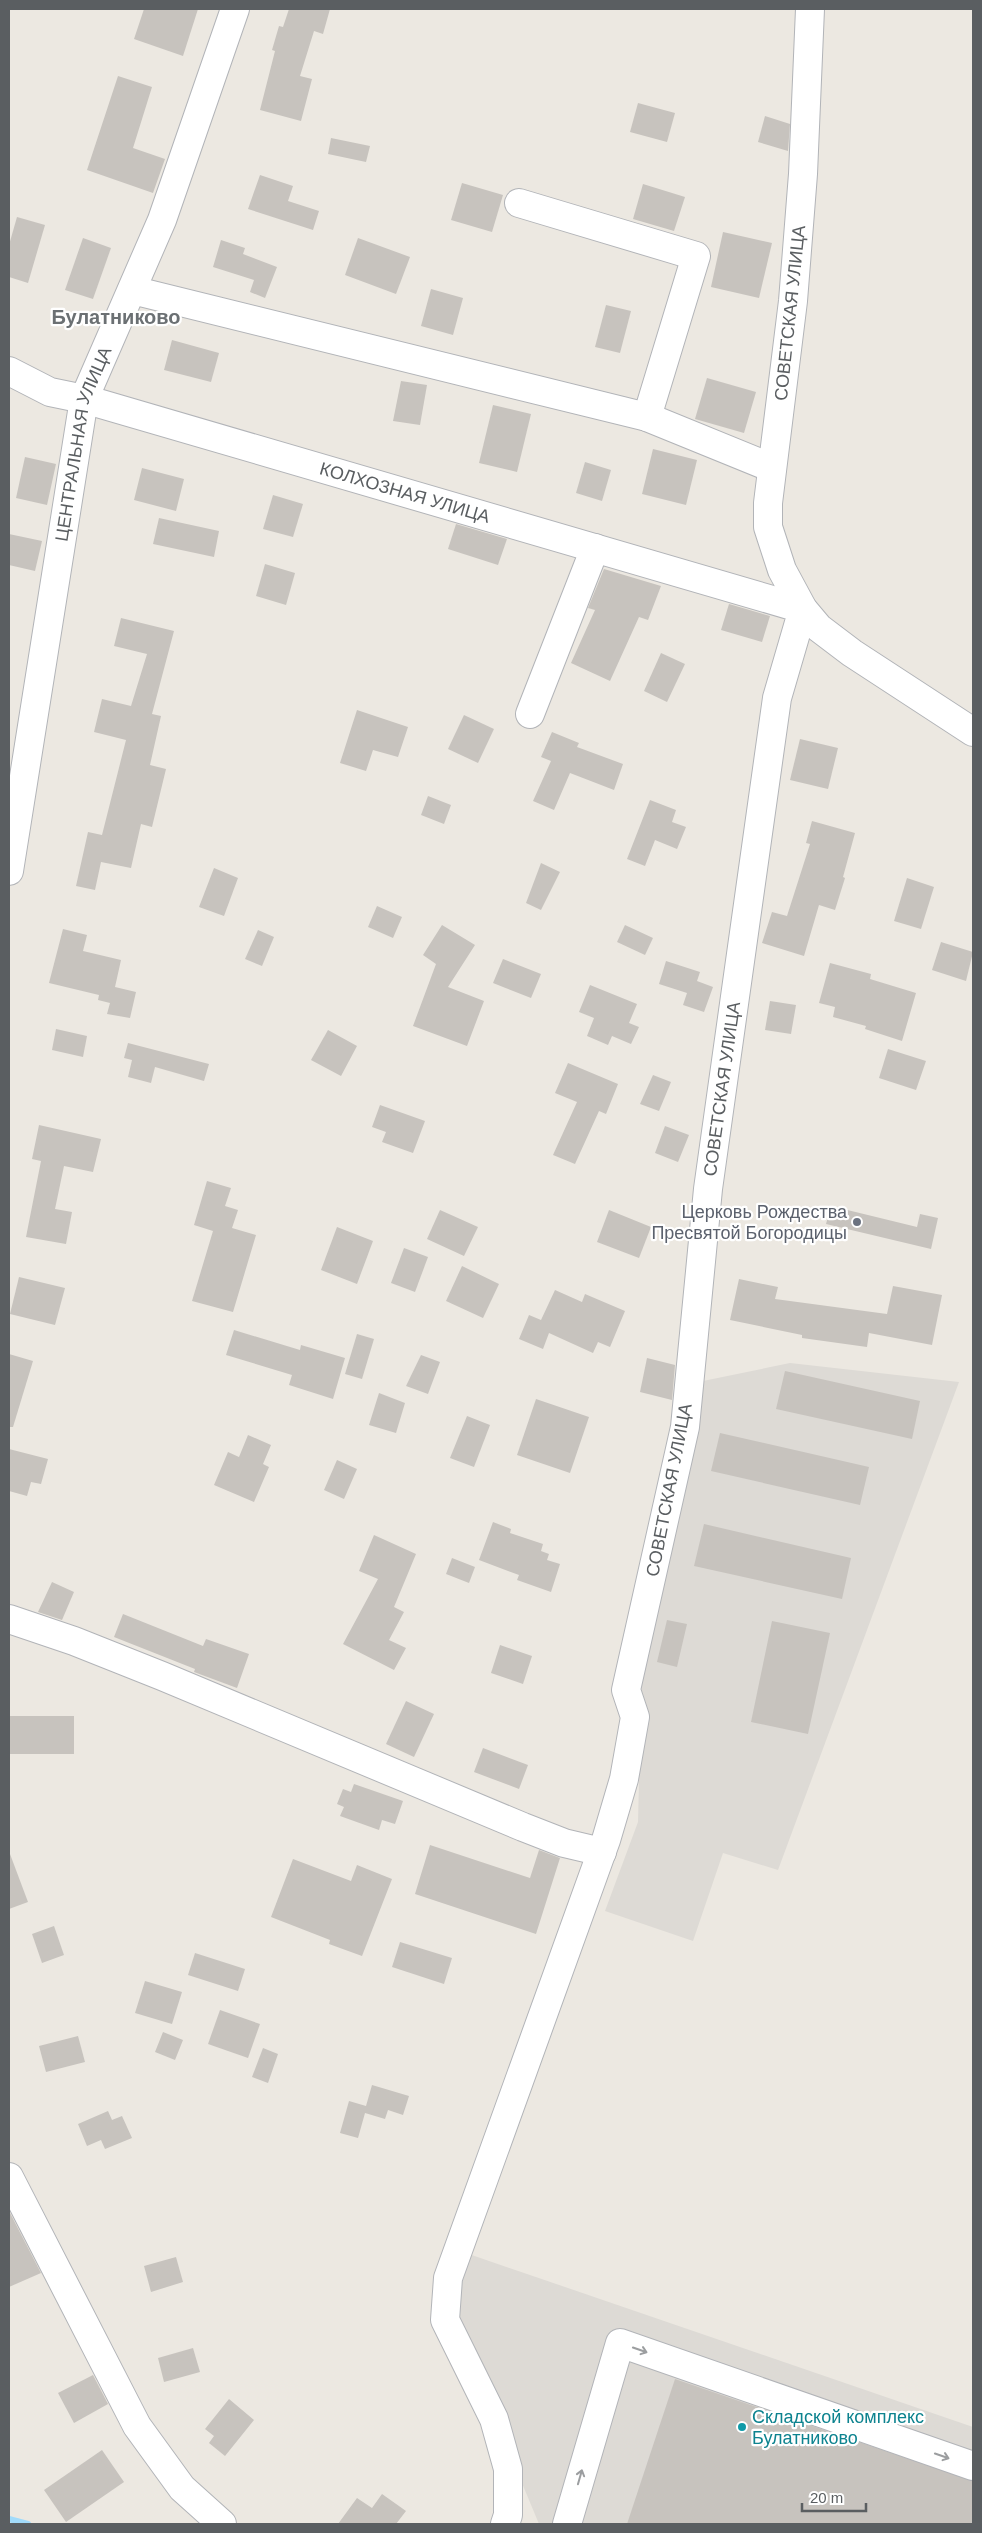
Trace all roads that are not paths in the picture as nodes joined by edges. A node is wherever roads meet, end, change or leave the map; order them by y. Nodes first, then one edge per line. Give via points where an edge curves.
1 (235, 9) edge
2 (810, 9) edge
3 (519, 203) dead end
4 (132, 290) junction
5 (9, 371) edge
6 (84, 399) junction
7 (647, 417) junction
8 (772, 468) junction
9 (595, 548) junction
10 (803, 609) junction
11 (530, 714) dead end
12 (973, 732) edge
13 (14, 797) edge
14 (9, 870) edge
15 (9, 1619) edge
16 (602, 1852) junction
17 (9, 2177) edge
18 (973, 2466) edge
19 (222, 2524) edge
20 (504, 2524) edge
21 (567, 2524) edge

1 - 4 street, ЦЕНТРАЛЬНАЯ УЛИЦА via 162,220
2 - 8 street, СОВЕТСКАЯ УЛИЦА via 803,174 793,301
3 - 7 street via 696,256
4 - 6 street, ЦЕНТРАЛЬНАЯ УЛИЦА
4 - 7 street
5 - 6 street, КОЛХОЗНАЯ УЛИЦА via 50,392
6 - 9 street, КОЛХОЗНАЯ УЛИЦА
6 - 13 street, ЦЕНТРАЛЬНАЯ УЛИЦА
7 - 8 street
8 - 10 street, СОВЕТСКАЯ УЛИЦА via 768,527 782,570
9 - 10 street, КОЛХОЗНАЯ УЛИЦА
9 - 11 street
10 - 12 street, СОВЕТСКАЯ УЛИЦА via 834,641
10 - 16 street, СОВЕТСКАЯ УЛИЦА via 777,698 708,1189 685,1428 626,1690 635,1717 624,1779
13 - 14 street, ЦЕНТРАЛЬНАЯ УЛИЦА
15 - 16 street via 162,1676 523,1827 564,1843
16 - 20 street via 448,2278 444,2320 494,2419 508,2469 508,2515
17 - 19 street via 137,2426 182,2488
21 -> 18 street via 620,2342

